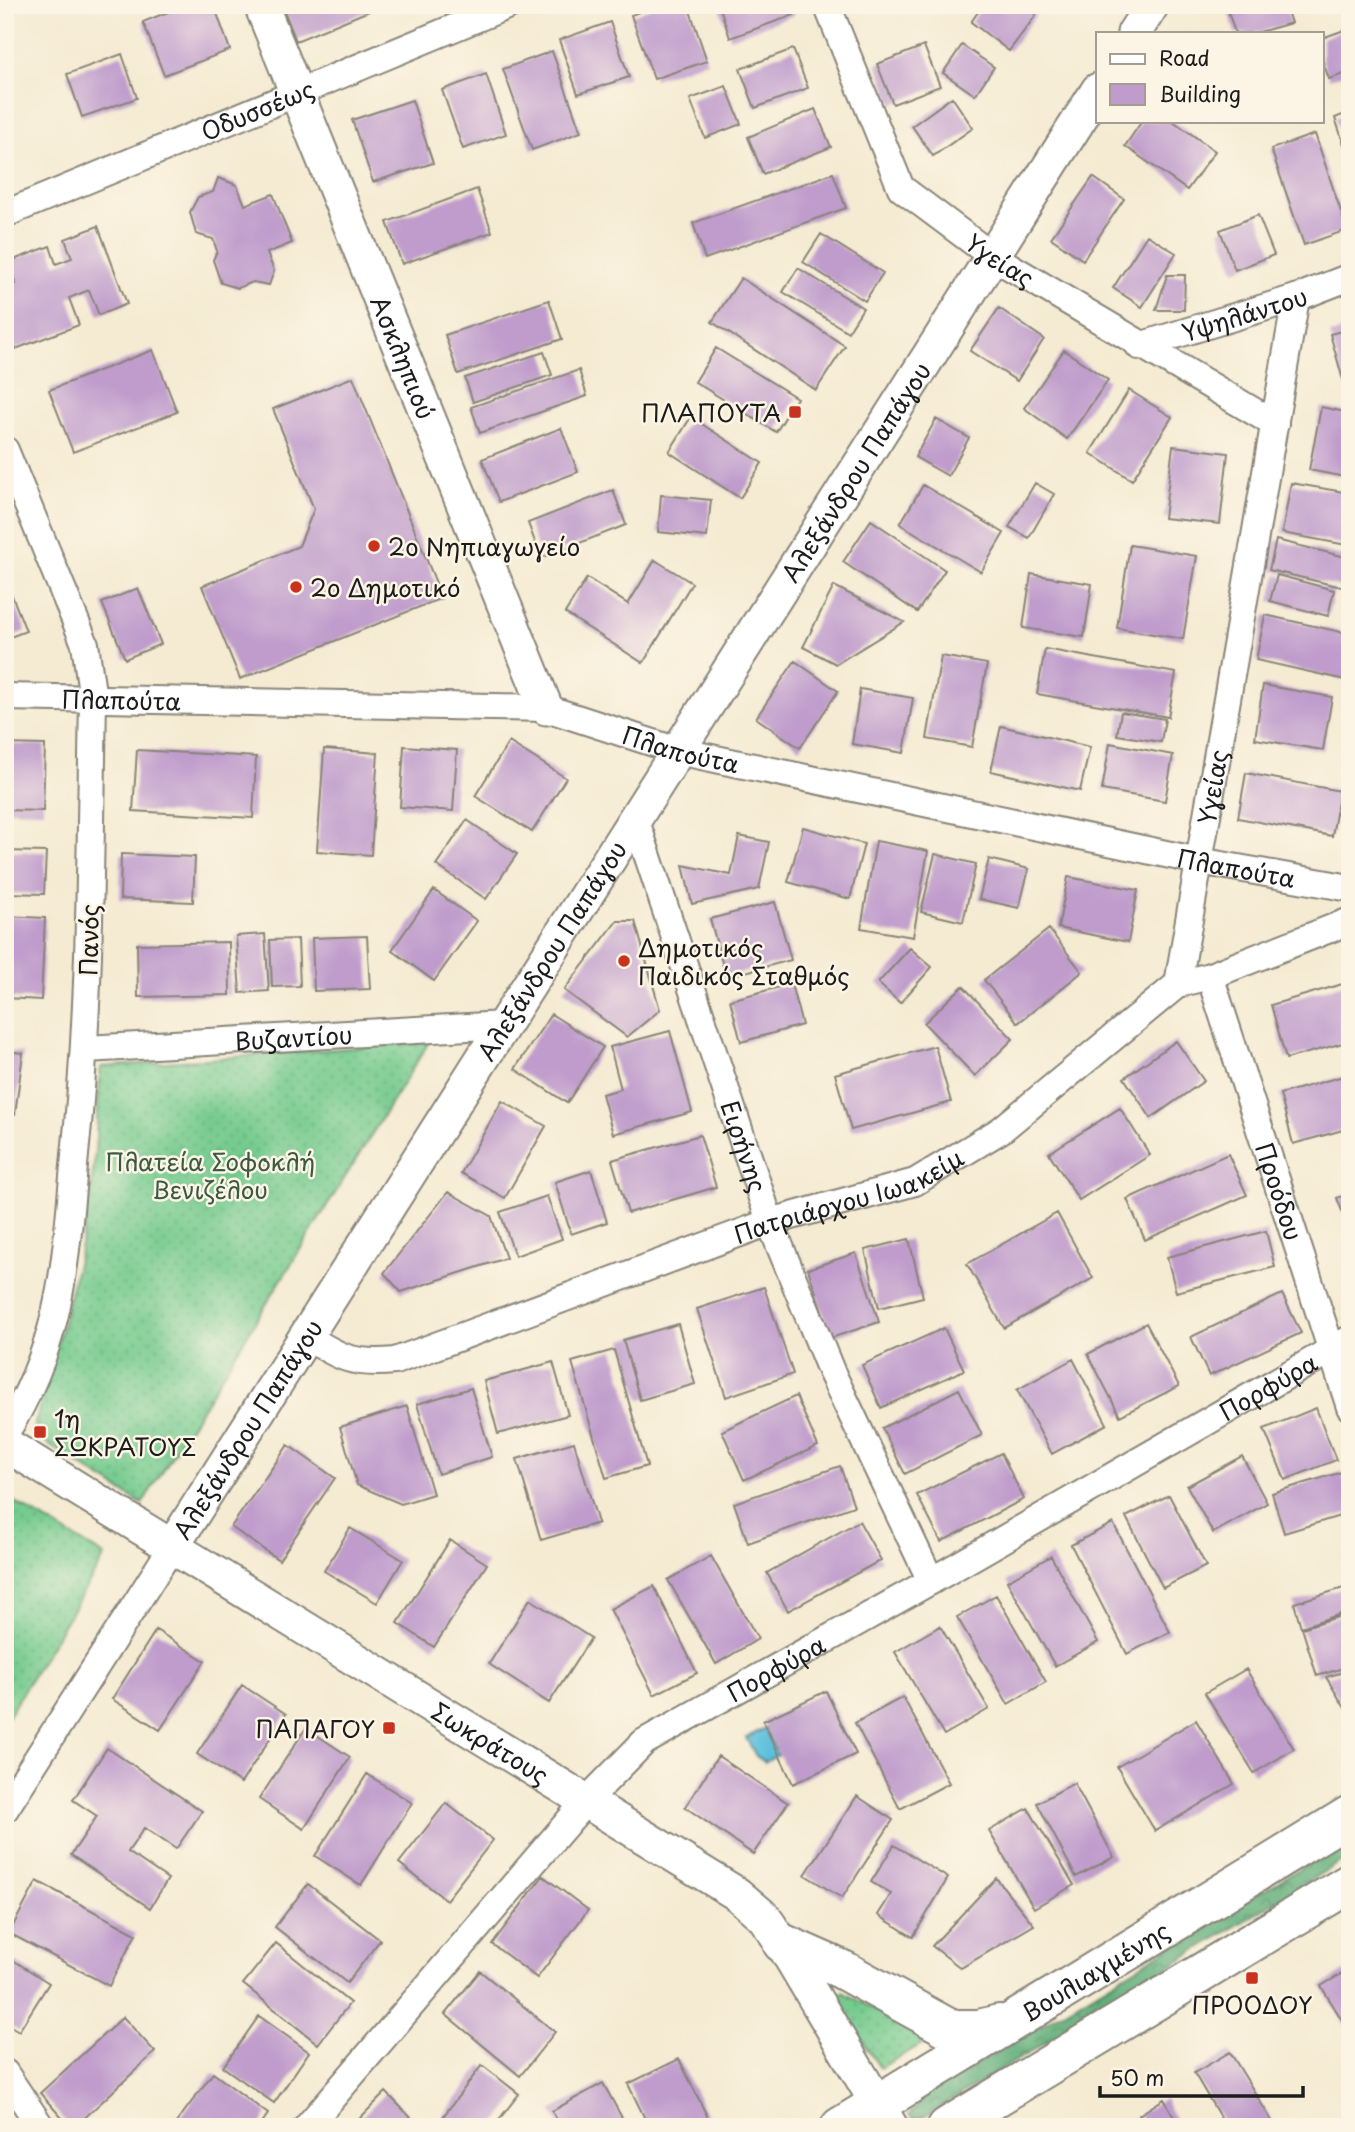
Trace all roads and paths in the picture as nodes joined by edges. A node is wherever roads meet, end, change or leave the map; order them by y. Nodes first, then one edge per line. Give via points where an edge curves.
1 (261, 5) edge
2 (509, 5) edge
3 (827, 5) edge
4 (1152, 5) edge
5 (1135, 32) edge
6 (1096, 93) edge
7 (297, 94) junction
8 (5, 214) edge
9 (992, 256) junction
10 (1350, 277) edge
11 (1297, 298) junction
12 (1139, 346) junction
13 (1275, 424) junction
14 (5, 450) edge
15 (5, 697) edge
16 (93, 699) junction
17 (546, 708) junction
18 (678, 751) junction
19 (635, 818) junction
20 (1199, 861) junction
21 (1350, 888) edge
22 (1350, 921) edge
23 (1210, 976) junction
24 (1178, 984) junction
25 (503, 1025) junction
26 (86, 1049) junction
27 (770, 1222) junction
28 (306, 1336) junction
29 (1340, 1344) edge
30 (1350, 1407) edge
31 (5, 1434) edge
32 (5, 1444) edge
33 (172, 1547) junction
34 (932, 1581) junction
35 (586, 1801) junction
36 (5, 1809) edge
37 (1350, 1815) edge
38 (1350, 1883) edge
39 (782, 1943) junction
40 (1012, 2021) junction
41 (5, 2073) edge
42 (884, 2115) edge
43 (41, 2127) edge
44 (307, 2127) edge
45 (840, 2127) edge
46 (947, 2127) edge

1 - 7 street, Ασκληπιού
2 - 7 street, Οδυσσέως
3 - 9 street, Υγείας via 901,188
4 - 5 street
6 - 9 street, Αλεξάνδρου Παπάγου
7 - 8 street, Οδυσσέως
7 - 17 street, Ασκληπιού
9 - 12 street, Υγείας
9 - 18 street, Αλεξάνδρου Παπάγου
10 - 11 street, Υψηλάντου
11 - 12 street, Υψηλάντου
11 - 13 street, Υγείας
12 - 13 street, Υγείας
13 - 20 street, Υγείας
14 - 16 street, Πανός via 85,644
15 - 16 street, Πλαπούτα
16 - 17 street, Πλαπούτα
16 - 26 street, Πανός
17 - 18 street, Πλαπούτα
18 - 19 street, Αλεξάνδρου Παπάγου
18 - 20 street, Πλαπούτα
19 - 25 street, Αλεξάνδρου Παπάγου
19 - 27 street, Ειρήνης
20 - 21 street, Πλαπούτα
20 - 24 street, Υγείας
22 - 23 street, Πατριάρχου Ιωακείμ
23 - 24 street, Πατριάρχου Ιωακείμ
23 - 29 street, Προόδου
24 - 27 street, Πατριάρχου Ιωακείμ via 1001,1130 915,1182
25 - 26 street, Βυζαντίου
25 - 28 street, Αλεξάνδρου Παπάγου
26 - 31 street, Πανός via 62,1294 39,1367
27 - 28 street, Πατριάρχου Ιωακείμ via 395,1361 366,1364 339,1358
27 - 34 street, Ειρήνης via 831,1371
28 - 33 street, Αλεξάνδρου Παπάγου
29 - 30 street, Προόδου
29 - 34 street, Πορφύρα
32 - 33 street, Σωκράτους
33 - 35 street, Σωκράτους
33 - 36 street, Αλεξάνδρου Παπάγου
34 - 35 street, Πορφύρα via 644,1742
35 - 39 street, Σωκράτους via 737,1894 764,1917
35 - 44 street, Πορφύρα
37 - 40 main road, Βουλιαγμένης
38 - 46 main road
39 - 40 main road via 843,1970 950,2029 979,2029
39 - 42 street, Σωκράτους
40 - 42 main road, Βουλιαγμένης
41 - 43 street
42 - 45 main road, Βουλιαγμένης

